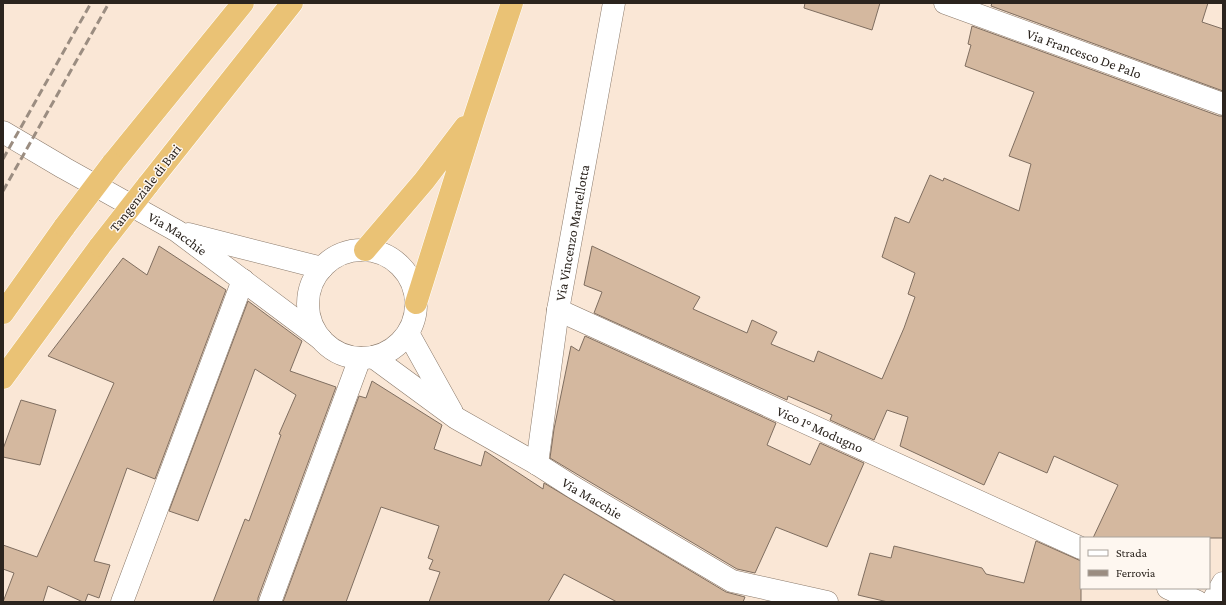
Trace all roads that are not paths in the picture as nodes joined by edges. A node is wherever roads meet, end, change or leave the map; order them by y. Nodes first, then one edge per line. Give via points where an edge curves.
1 (243, 3) edge
2 (292, 3) edge
3 (512, 3) edge
4 (614, 3) edge
5 (945, 3) edge
6 (1223, 104) edge
7 (474, 115) junction
8 (3, 132) edge
9 (177, 231) junction
10 (365, 250) junction
11 (322, 268) junction
12 (243, 280) junction
13 (416, 303) junction
14 (558, 310) junction
15 (3, 314) edge
16 (408, 333) junction
17 (321, 339) junction
18 (367, 357) junction
19 (3, 378) edge
20 (456, 418) junction
21 (537, 464) junction
22 (1080, 548) edge
23 (1223, 583) edge
24 (1170, 589) edge
25 (122, 602) edge
26 (270, 602) edge
27 (827, 602) edge
28 (1198, 602) edge
29 (1212, 602) edge

1 - 15 highway, bridge via 112,164
2 - 19 highway, Tangenziale di Bari, bridge via 100,246
3 - 7 highway
4 - 14 street, Via Vincenzo Martellotta
5 - 6 street, Via Francesco De Palo
7 - 10 highway via 424,181
7 - 13 highway
8 - 9 street, Via Macchie
9 - 11 street
9 - 12 street, Via Macchie
10 - 11 street via 335,256
10 - 13 street via 381,253 407,272 414,287
11 - 17 street via 313,280 308,296 308,311
12 - 17 street, Via Macchie
12 - 25 street
13 - 16 street
14 - 21 street, Via Vincenzo Martellotta
14 - 22 street, Vico 1° Modugno
16 - 18 street via 399,344 387,352
16 - 20 street
17 - 18 street via 332,349 346,355
18 - 20 street, Via Macchie
18 - 26 street
20 - 21 street, Via Macchie
21 - 27 street, Via Macchie via 732,581
23 - 29 street
24 - 28 street

